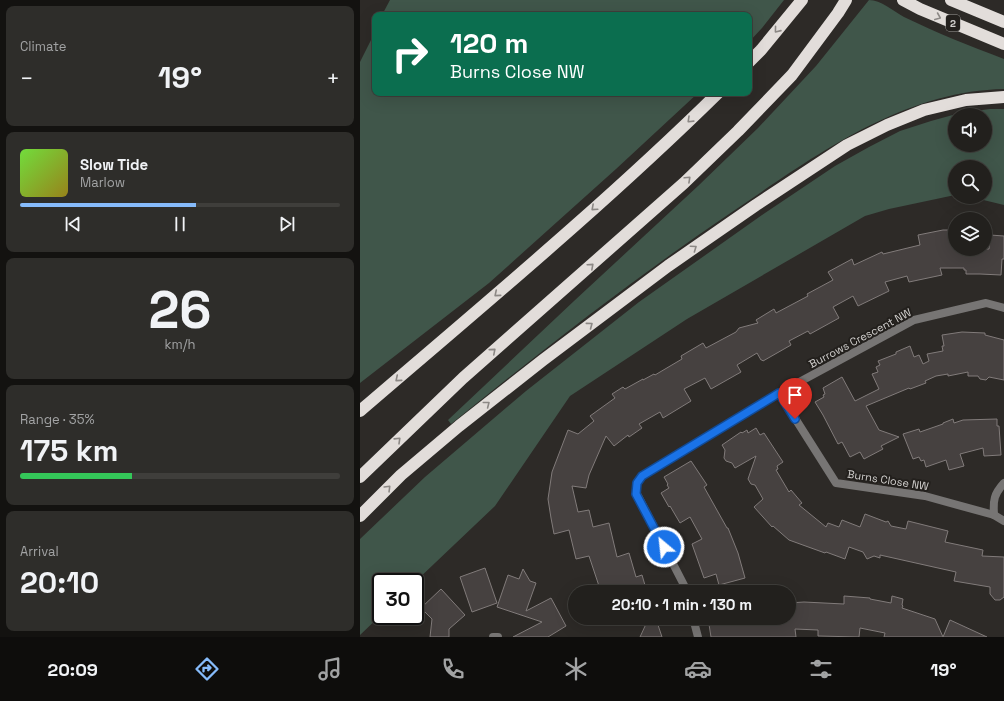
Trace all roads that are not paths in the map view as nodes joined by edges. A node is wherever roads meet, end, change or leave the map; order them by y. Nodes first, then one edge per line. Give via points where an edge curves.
1 (802, 0) edge
2 (846, 0) edge
3 (903, 0) edge
4 (951, 0) edge
5 (1004, 22) edge
6 (1004, 44) edge
7 (752, 59) edge
8 (715, 96) edge
9 (1004, 97) edge
10 (1004, 308) edge
11 (779, 393) junction
12 (360, 411) edge
13 (360, 477) edge
14 (1004, 483) edge
15 (994, 515) junction
16 (360, 516) edge
17 (1004, 521) edge
18 (684, 585) edge
19 (695, 625) edge
20 (493, 637) edge
21 (498, 637) edge
22 (698, 637) edge

1 -> 7 highway
13 -> 2 highway via 463,378 684,183 738,131 792,75
3 -> 6 highway, 2
4 - 5 highway
8 -> 12 highway via 550,249
16 -> 9 highway via 407,470 531,370 668,266 847,145 924,110 959,102
10 - 11 street, Burrows Crescent NW via 986,303 914,320
11 - 15 street, Burns Close NW via 836,483 925,496
11 - 18 street, Burrows Crescent NW via 638,479 636,494
14 - 15 street via 994,497
15 - 17 street, Burns Close NW
19 - 22 street
20 - 21 street

